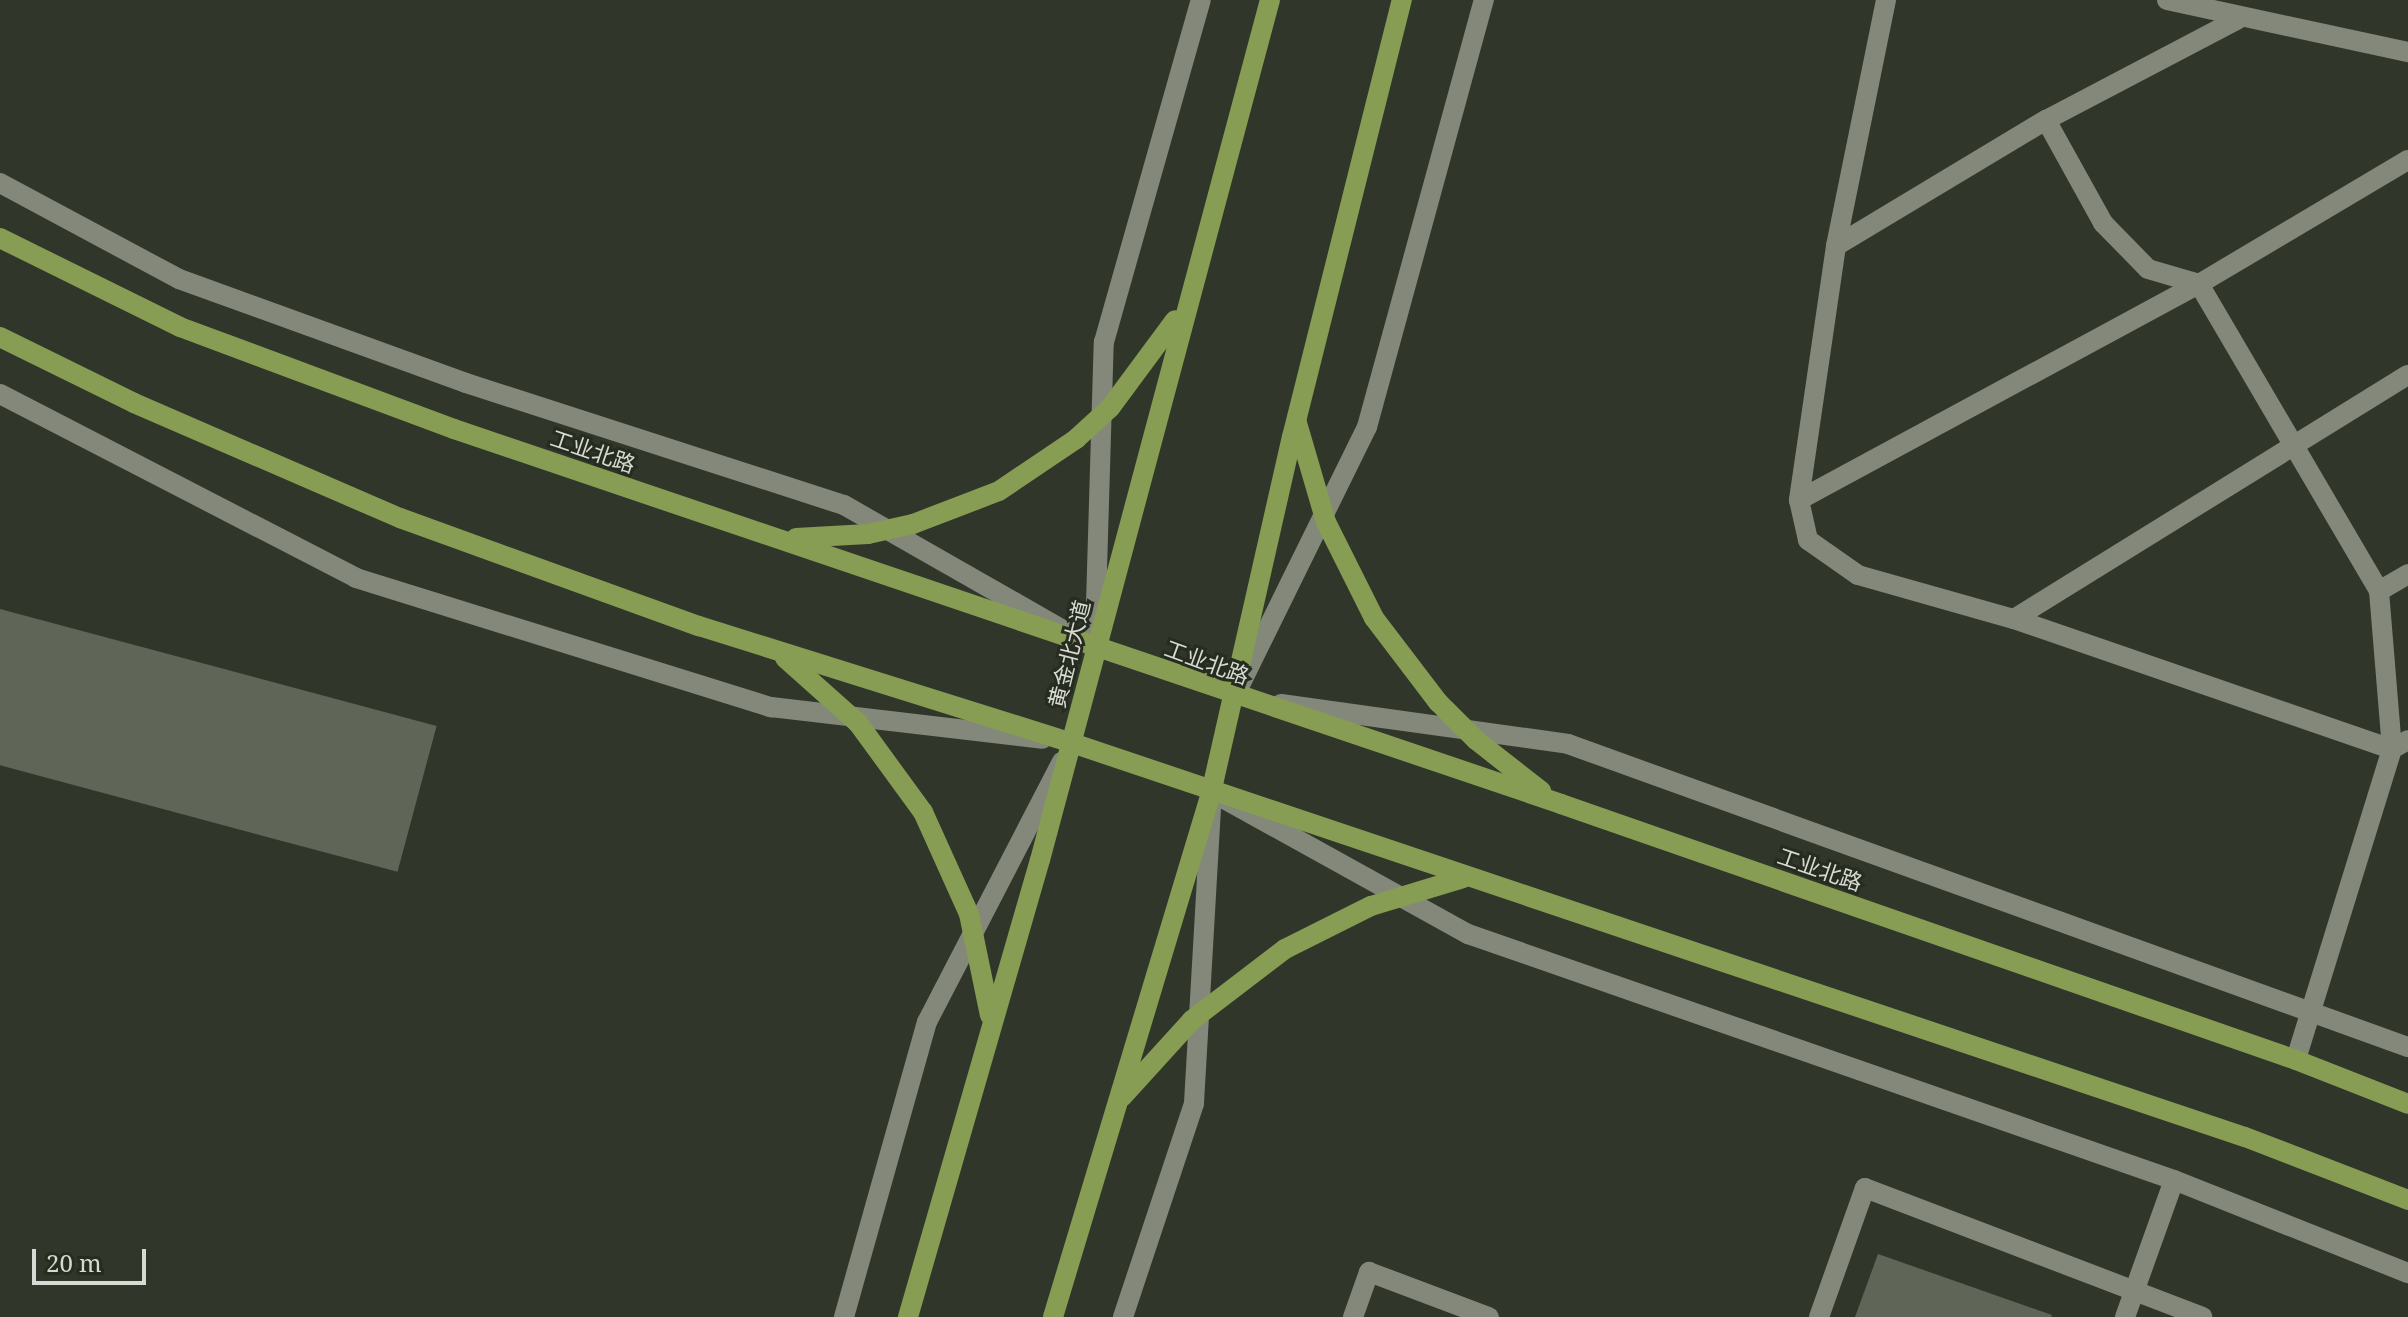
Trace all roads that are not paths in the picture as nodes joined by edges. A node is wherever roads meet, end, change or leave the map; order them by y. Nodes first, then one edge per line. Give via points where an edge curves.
1 (1201, 0) edge
2 (1270, 0) edge
3 (1402, 0) edge
4 (1484, 0) edge
5 (1886, 0) edge
6 (2167, 0) edge
7 (2238, 19) junction
8 (2408, 52) edge
9 (2046, 120) junction
10 (2408, 160) edge
11 (0, 183) edge
12 (0, 238) edge
13 (1836, 246) junction
14 (2199, 284) junction
15 (1189, 295) junction
16 (0, 337) edge
17 (2408, 375) edge
18 (0, 394) edge
19 (1102, 416) junction
20 (1296, 421) junction
21 (2291, 447) junction
22 (1799, 500) junction
23 (1323, 514) junction
24 (888, 530) junction
25 (776, 538) junction
26 (2408, 574) edge
27 (2379, 591) junction
28 (2014, 619) junction
29 (1095, 647) junction
30 (776, 650) junction
31 (1234, 697) junction
32 (851, 716) junction
33 (1465, 729) junction
34 (1072, 743) junction
35 (2400, 744) edge
36 (1211, 793) junction
37 (1561, 804) junction
38 (1463, 878) junction
39 (1399, 896) junction
40 (973, 932) junction
41 (2311, 1011) junction
42 (1199, 1013) junction
43 (991, 1024) junction
44 (2408, 1047) edge
45 (2296, 1060) junction
46 (2408, 1104) edge
47 (1115, 1107) junction
48 (2174, 1180) junction
49 (2408, 1200) edge
50 (2408, 1273) edge
51 (2135, 1291) junction
52 (844, 1317) edge
53 (908, 1317) edge
54 (1053, 1317) edge
55 (1123, 1317) edge
56 (1353, 1317) edge
57 (1489, 1317) edge
58 (1819, 1317) edge
59 (2125, 1317) edge
60 (2202, 1317) edge

1 - 19 street via 1104,342
2 - 15 main road, 黄金北大道
3 - 20 main road
4 - 23 street via 1367,427
5 - 13 street
6 - 7 street
7 - 8 street
7 - 9 street
9 - 13 street
9 - 14 street via 2103,223 2148,269
10 - 14 street
11 - 24 street via 179,279 466,383 844,505
12 - 25 main road, 工业北路 via 180,327 454,429
13 - 22 street
14 - 21 street
14 - 22 street
15 - 19 main road via 1140,373
15 - 29 main road, 黄金北大道
16 - 30 main road via 134,403 400,518
17 - 21 street
18 - 32 street via 356,578 771,707
19 - 24 main road via 1039,467 999,491
19 - 29 street
20 - 23 main road
20 - 31 main road
21 - 27 street
21 - 28 street
22 - 28 street via 1808,540 1858,575
23 - 31 street
23 - 33 main road via 1374,618 1404,661
24 - 25 main road
24 - 29 street
25 - 29 main road, 工业北路
26 - 27 street
27 - 35 street
28 - 35 street
29 - 31 main road, 工业北路
29 - 34 main road, 黄金北大道
30 - 32 main road
30 - 34 main road
31 - 33 street
31 - 36 main road
31 - 37 main road, 工业北路
32 - 34 street
32 - 40 main road via 923,812 949,861
33 - 37 main road
33 - 41 street via 1568,744
34 - 36 main road
34 - 40 street
34 - 43 main road, 黄金北大道
35 - 41 street
36 - 38 main road
36 - 39 street
36 - 42 street
36 - 47 main road
37 - 45 main road, 工业北路
38 - 39 main road
38 - 49 main road via 2245,1137
39 - 42 main road via 1285,949
39 - 48 street via 1468,934
40 - 43 main road
40 - 52 street via 927,1022
41 - 44 street
41 - 45 street
42 - 47 main road
42 - 55 street via 1194,1103
43 - 53 main road, 黄金北大道
45 - 46 main road, 工业北路
47 - 54 main road
48 - 50 street
48 - 51 street
51 - 58 street via 1865,1188
51 - 59 street
51 - 60 street
56 - 57 street via 1369,1272

